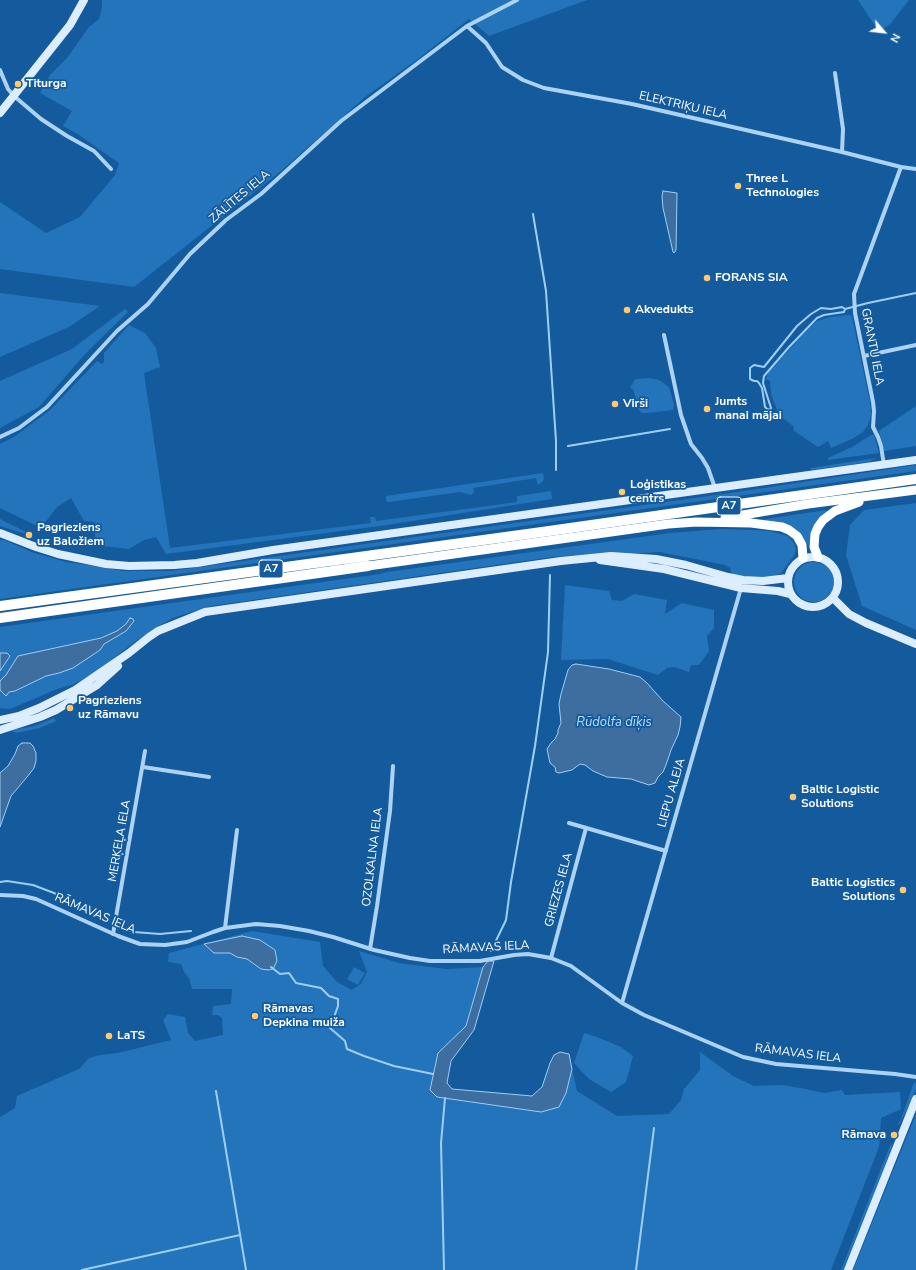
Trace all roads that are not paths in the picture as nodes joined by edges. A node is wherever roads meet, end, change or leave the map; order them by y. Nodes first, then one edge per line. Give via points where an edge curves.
1 (84, 0) edge
2 (517, 0) edge
3 (467, 26) junction
4 (0, 70) edge
5 (835, 73) dead end
6 (14, 96) junction
7 (0, 113) edge
8 (842, 152) junction
9 (901, 167) junction
10 (111, 169) dead end
11 (916, 169) edge
12 (664, 334) dead end
13 (916, 345) edge
14 (864, 356) junction
15 (0, 437) edge
16 (916, 460) edge
17 (884, 465) junction
18 (916, 479) edge
19 (715, 488) junction
20 (916, 490) edge
21 (880, 495) junction
22 (696, 522) junction
23 (1, 533) edge
24 (818, 557) junction
25 (592, 558) junction
26 (803, 558) junction
27 (368, 566) joint
28 (788, 578) junction
29 (741, 588) junction
30 (790, 594) junction
31 (833, 598) junction
32 (0, 606) edge
33 (0, 618) edge
34 (916, 644) edge
35 (128, 653) junction
36 (0, 720) edge
37 (0, 730) edge
38 (145, 751) dead end
39 (393, 766) dead end
40 (143, 767) junction
41 (209, 777) dead end
42 (569, 823) dead end
43 (586, 828) junction
44 (237, 830) dead end
45 (666, 851) junction
46 (0, 895) edge
47 (225, 928) junction
48 (113, 934) junction
49 (370, 949) junction
50 (551, 958) junction
51 (622, 1003) junction
52 (916, 1077) edge
53 (916, 1099) edge
54 (848, 1270) edge

1 - 6 main road via 70,24
2 - 3 street, ZĀLĪTES IELA
3 - 8 street, ELEKTRIĶU IELA via 486,43 502,67 523,80 544,88 632,104
3 - 15 street, ZĀLĪTES IELA via 341,121 261,194 226,220 190,254 148,304 117,332 47,407 19,428
4 - 6 street
5 - 8 street via 843,129
6 - 7 main road
6 - 10 street via 41,119 94,151
8 - 9 street, ELEKTRIĶU IELA
9 - 11 street, ELEKTRIĶU IELA
9 - 14 street, GRANTU IELA via 854,294 855,313
12 - 19 street via 680,415 692,444 708,468
13 - 14 street
14 - 17 street, GRANTU IELA via 873,402 873,427 881,446
16 - 17 main road
17 - 19 main road
18 - 32 highway, A7
19 - 23 main road via 174,565 106,564 58,554
20 - 21 highway, A7
21 - 22 highway, A7
21 - 24 highway via 835,511 823,520 815,534 814,547
22 - 26 highway via 751,523 782,527 797,536 802,545
22 - 27 highway, A7
24 - 26 main road
24 - 31 main road via 825,559 837,571 839,584
25 - 28 main road via 646,558 686,565 743,580
25 - 29 main road via 670,570
25 - 35 main road via 205,612 158,631
26 - 28 main road via 792,567
27 - 33 highway, A7
28 - 30 main road
29 - 30 main road
29 - 45 street, LIEPU ALEJA
30 - 31 main road via 804,606 812,608 827,604
31 - 34 main road via 849,614
35 - 36 main road via 75,690 39,708
35 - 37 main road via 118,666 97,684 71,701 40,717
38 - 40 street, MERĶEĻA IELA
39 - 49 street, OZOLKALNA IELA via 390,810
40 - 41 street
40 - 48 street, MERĶEĻA IELA
42 - 43 street
43 - 45 street
43 - 50 street, GRIEZES IELA
44 - 47 street
45 - 51 street, LIEPU ALEJA
46 - 48 street, RĀMAVAS IELA via 36,899
47 - 48 street, RĀMAVAS IELA via 187,942 165,945 140,944
47 - 49 street, RĀMAVAS IELA via 256,924 280,926 333,937
49 - 50 street, RĀMAVAS IELA via 430,961 480,961 528,954
50 - 51 street, RĀMAVAS IELA via 571,966
51 - 52 street, RĀMAVAS IELA via 743,1057 776,1064
53 - 54 main road

